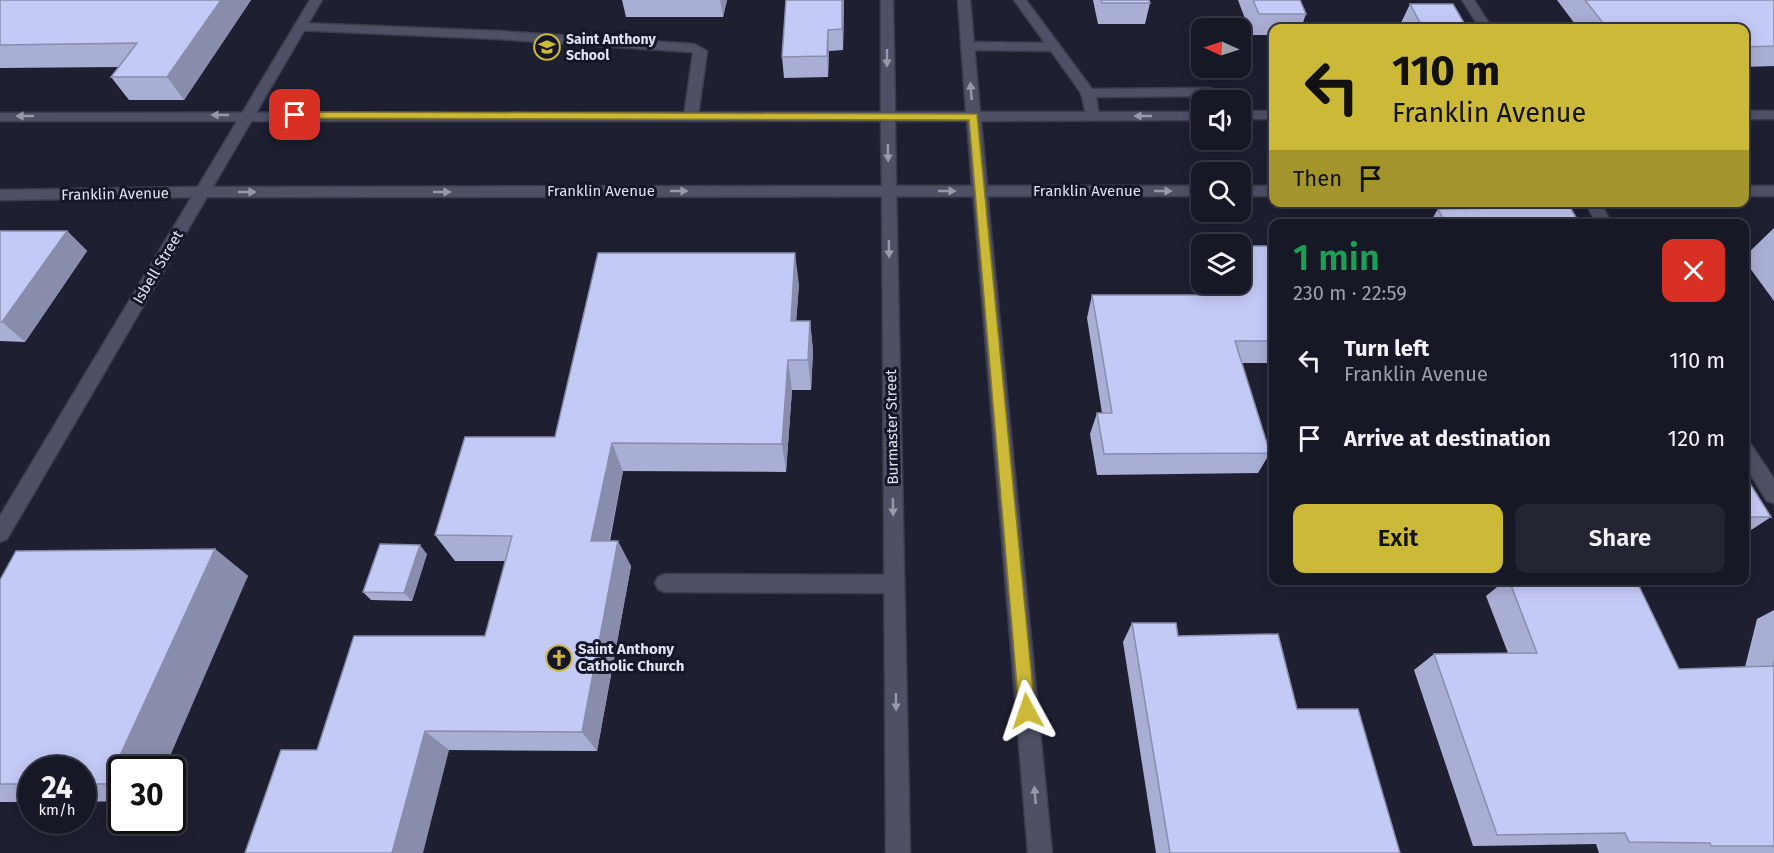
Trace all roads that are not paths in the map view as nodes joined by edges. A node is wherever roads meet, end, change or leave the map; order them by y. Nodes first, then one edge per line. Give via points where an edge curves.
1 (316, 0) edge
2 (887, 0) edge
3 (964, 0) edge
4 (1020, 0) edge
5 (1468, 0) edge
6 (1483, 24) edge
7 (300, 27) junction
8 (968, 46) junction
9 (1055, 47) junction
10 (1191, 92) edge
11 (1088, 93) junction
12 (248, 115) junction
13 (1251, 115) edge
14 (1269, 115) edge
15 (1749, 115) edge
16 (1774, 115) edge
17 (691, 116) junction
18 (888, 116) junction
19 (974, 116) junction
20 (1092, 116) junction
21 (1191, 116) edge
22 (0, 117) edge
23 (889, 190) junction
24 (980, 191) junction
25 (1191, 191) edge
26 (1251, 191) edge
27 (1269, 191) edge
28 (1749, 191) edge
29 (1774, 191) edge
30 (202, 192) junction
31 (0, 195) edge
32 (1749, 456) edge
33 (1774, 495) edge
34 (0, 533) edge
35 (664, 583) dead end
36 (894, 584) junction
37 (898, 853) edge
38 (1040, 853) edge

1 - 7 main road, Isbell Street
2 -> 18 main road, Burmaster Street
3 - 8 main road
4 - 9 main road
5 - 6 main road
7 - 12 main road, Isbell Street
7 - 17 main road via 699,49
8 - 9 main road
19 -> 8 main road
9 - 11 main road
10 - 11 main road
11 - 20 main road
12 - 17 main road
12 -> 22 main road
12 - 30 main road, Isbell Street
13 - 14 main road
15 - 16 main road
17 - 18 main road
18 - 19 main road
18 -> 23 main road, Burmaster Street
19 - 20 main road
19 - 24 main road
21 -> 20 main road
23 -> 24 main road, Franklin Avenue
30 -> 23 main road, Franklin Avenue
23 -> 36 main road, Burmaster Street
24 -> 25 main road, Franklin Avenue
38 -> 24 main road
26 - 27 main road
28 - 29 main road
30 - 31 main road, Franklin Avenue
30 - 34 main road, Isbell Street
32 - 33 main road
35 - 36 main road
36 -> 37 main road, Burmaster Street

